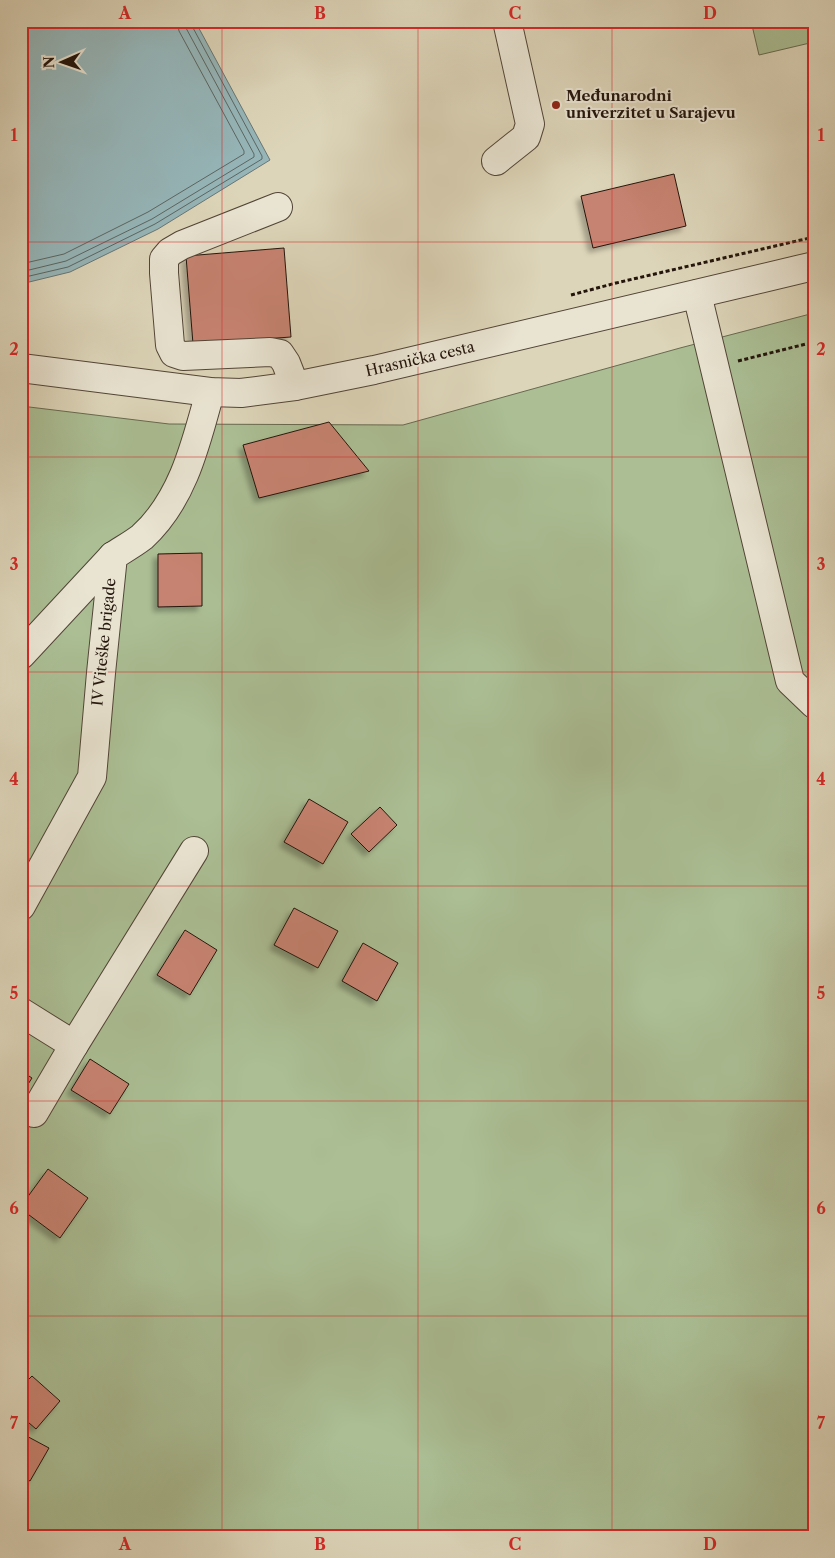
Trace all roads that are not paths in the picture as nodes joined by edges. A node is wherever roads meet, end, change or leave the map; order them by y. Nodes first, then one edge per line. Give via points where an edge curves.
1 (507, 21) edge
2 (496, 161) dead end
3 (278, 207) dead end
4 (814, 266) edge
5 (697, 294) junction
6 (21, 368) edge
7 (295, 386) junction
8 (210, 392) junction
9 (113, 556) junction
10 (21, 656) edge
11 (814, 704) edge
12 (194, 851) dead end
13 (21, 906) edge
14 (21, 1012) edge
15 (74, 1045) junction
16 (34, 1113) dead end

1 - 2 street via 530,124 526,137
3 - 7 street via 182,245 164,259 170,345 174,352 183,356 280,354
4 - 5 street, Hrasnička cesta
5 - 7 street, Hrasnička cesta
5 - 11 street via 790,681
6 - 8 street, Hrasnička cesta
7 - 8 street, Hrasnička cesta
8 - 9 street, IV Viteške brigade via 191,459 168,506 142,537
9 - 10 street
9 - 13 street, IV Viteške brigade via 92,777
12 - 15 street
14 - 15 street
15 - 16 street

